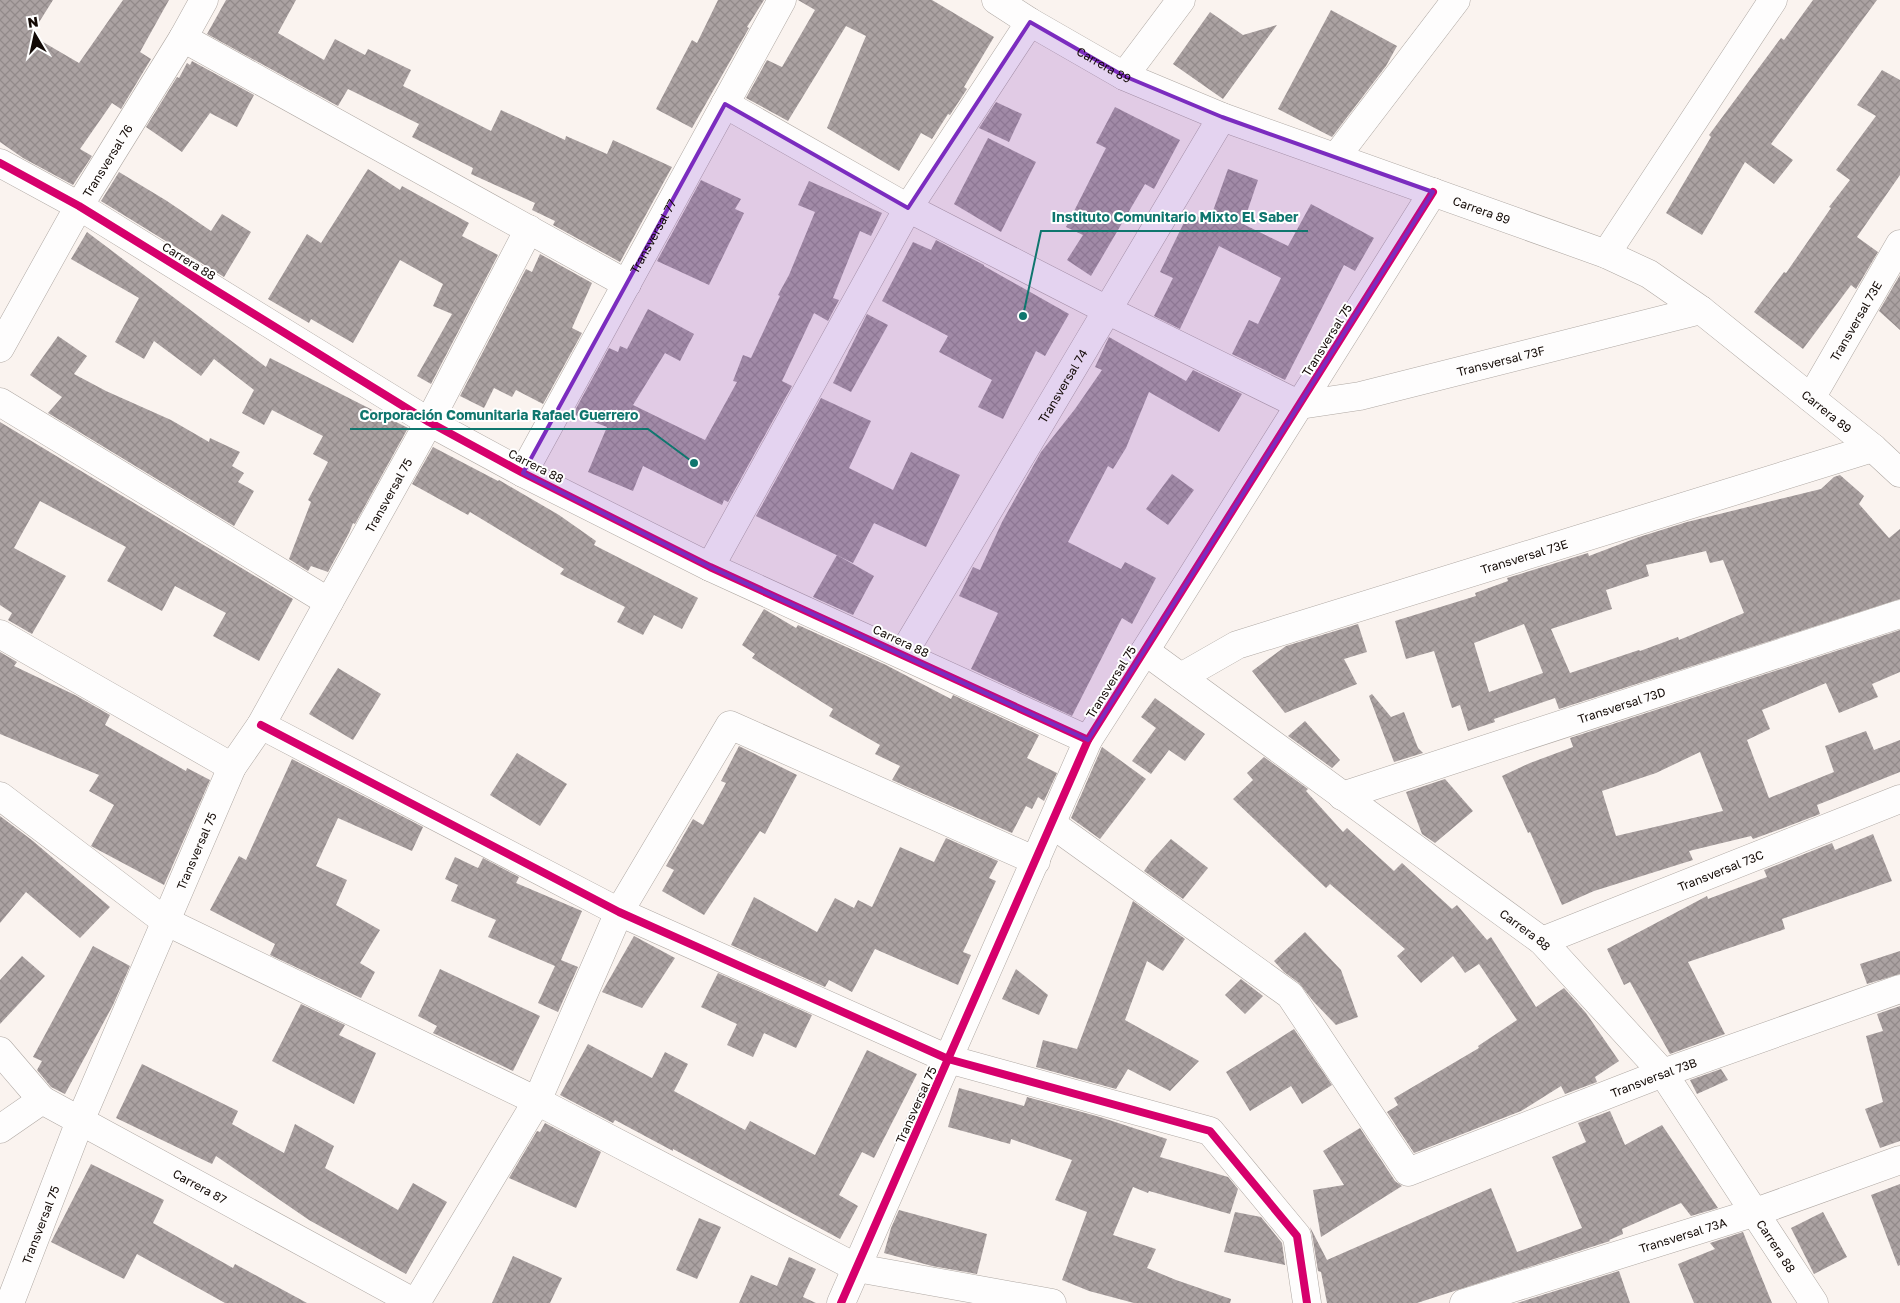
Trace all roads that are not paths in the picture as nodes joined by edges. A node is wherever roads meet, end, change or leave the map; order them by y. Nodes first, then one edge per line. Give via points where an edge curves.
1 (782, 0) edge
2 (996, 0) edge
3 (1181, 0) edge
4 (1456, 0) edge
5 (1773, 0) edge
6 (199, 2) edge
7 (1030, 22) junction
8 (183, 38) junction
9 (1124, 76) junction
10 (725, 104) junction
11 (1222, 116) junction
12 (1336, 157) junction
13 (0, 163) edge
14 (1433, 192) junction
15 (79, 206) junction
16 (908, 208) junction
17 (529, 229) junction
18 (1900, 244) edge
19 (1606, 254) junction
20 (627, 284) junction
21 (1107, 310) junction
22 (1701, 310) junction
23 (0, 348) edge
24 (1811, 398) junction
25 (0, 402) edge
26 (1300, 405) junction
27 (428, 422) junction
28 (1873, 448) junction
29 (523, 473) junction
30 (1900, 473) edge
31 (710, 567) junction
32 (329, 602) junction
33 (1900, 614) edge
34 (0, 634) edge
35 (1145, 650) junction
36 (903, 654) junction
37 (1181, 677) junction
38 (261, 725) junction
39 (1088, 740) junction
40 (232, 767) junction
41 (0, 796) edge
42 (1342, 796) junction
43 (1900, 799) edge
44 (1052, 824) junction
45 (1036, 860) junction
46 (620, 912) junction
47 (165, 921) junction
48 (1542, 941) junction
49 (1900, 989) edge
50 (0, 1051) edge
51 (948, 1059) junction
52 (1663, 1073) junction
53 (42, 1100) junction
54 (537, 1102) junction
55 (80, 1121) junction
56 (0, 1129) edge
57 (1900, 1160) edge
58 (1753, 1212) junction
59 (857, 1268) junction
60 (10, 1303) edge
61 (416, 1303) edge
62 (841, 1303) edge
63 (1052, 1303) edge
64 (1307, 1303) edge
65 (1464, 1303) edge
66 (1814, 1303) edge

1 - 10 street, Transversal 77
2 - 7 street, Carrera 89
3 - 9 street
4 - 12 street
5 - 19 street
6 - 8 street, Transversal 76
7 - 9 street, Carrera 89
7 - 16 street
8 - 15 street, Transversal 76
8 - 17 street
9 - 11 street, Carrera 89
10 - 16 street
10 - 20 street, Transversal 77
11 - 12 street, Carrera 89
11 - 21 street, Transversal 74
12 - 14 street, Carrera 89
13 - 15 street, Carrera 88
14 - 19 street, Carrera 89
14 - 26 street, Transversal 75
15 - 23 street, Transversal 76
15 - 27 street, Carrera 88
16 - 21 street
16 - 31 street
17 - 20 street
17 - 27 street, Transversal 75
18 - 24 street, Transversal 73E
19 - 22 street, Carrera 89 via 1649,274
20 - 29 street, Transversal 77
21 - 26 street
21 - 36 street, Transversal 74
22 - 24 street, Carrera 89
22 - 26 street, Transversal 73F via 1360,396
24 - 28 street, Carrera 89
25 - 32 street
26 - 35 street, Transversal 75
27 - 29 street, Carrera 88
27 - 32 street, Transversal 75
28 - 30 street, Carrera 89
28 - 37 street, Transversal 73E via 1236,645
29 - 31 street, Carrera 88
31 - 36 street, Carrera 88
32 - 38 street, Transversal 75
33 - 42 street, Transversal 73D
34 - 40 street
35 - 37 street, Carrera 88
35 - 39 street, Transversal 75
36 - 39 street, Carrera 88
37 - 42 street, Carrera 88
38 - 40 street, Transversal 75
38 - 46 street
39 - 44 street, Transversal 75
40 - 47 street, Transversal 75
41 - 47 street
42 - 48 street, Carrera 88
43 - 48 street, Transversal 73C
44 - 45 street, Transversal 75
44 - 52 street, Transversal 73B via 1290,995 1408,1172
45 - 46 street via 730,725
45 - 51 street, Transversal 75
46 - 51 street
46 - 54 street
47 - 54 street
47 - 55 street, Transversal 75
48 - 52 street, Carrera 88
49 - 52 street, Transversal 73B
50 - 53 street, Carrera 87
51 - 59 street, Transversal 75
51 - 64 street via 1210,1130 1297,1236
52 - 58 street, Carrera 88
53 - 55 street, Carrera 87
53 - 56 street
54 - 59 street
54 - 61 street
55 - 60 street, Transversal 75
55 - 61 street, Carrera 87
57 - 58 street, Transversal 73A
58 - 65 street, Transversal 73A
58 - 66 street, Carrera 88
59 - 62 street, Transversal 75
59 - 63 street

